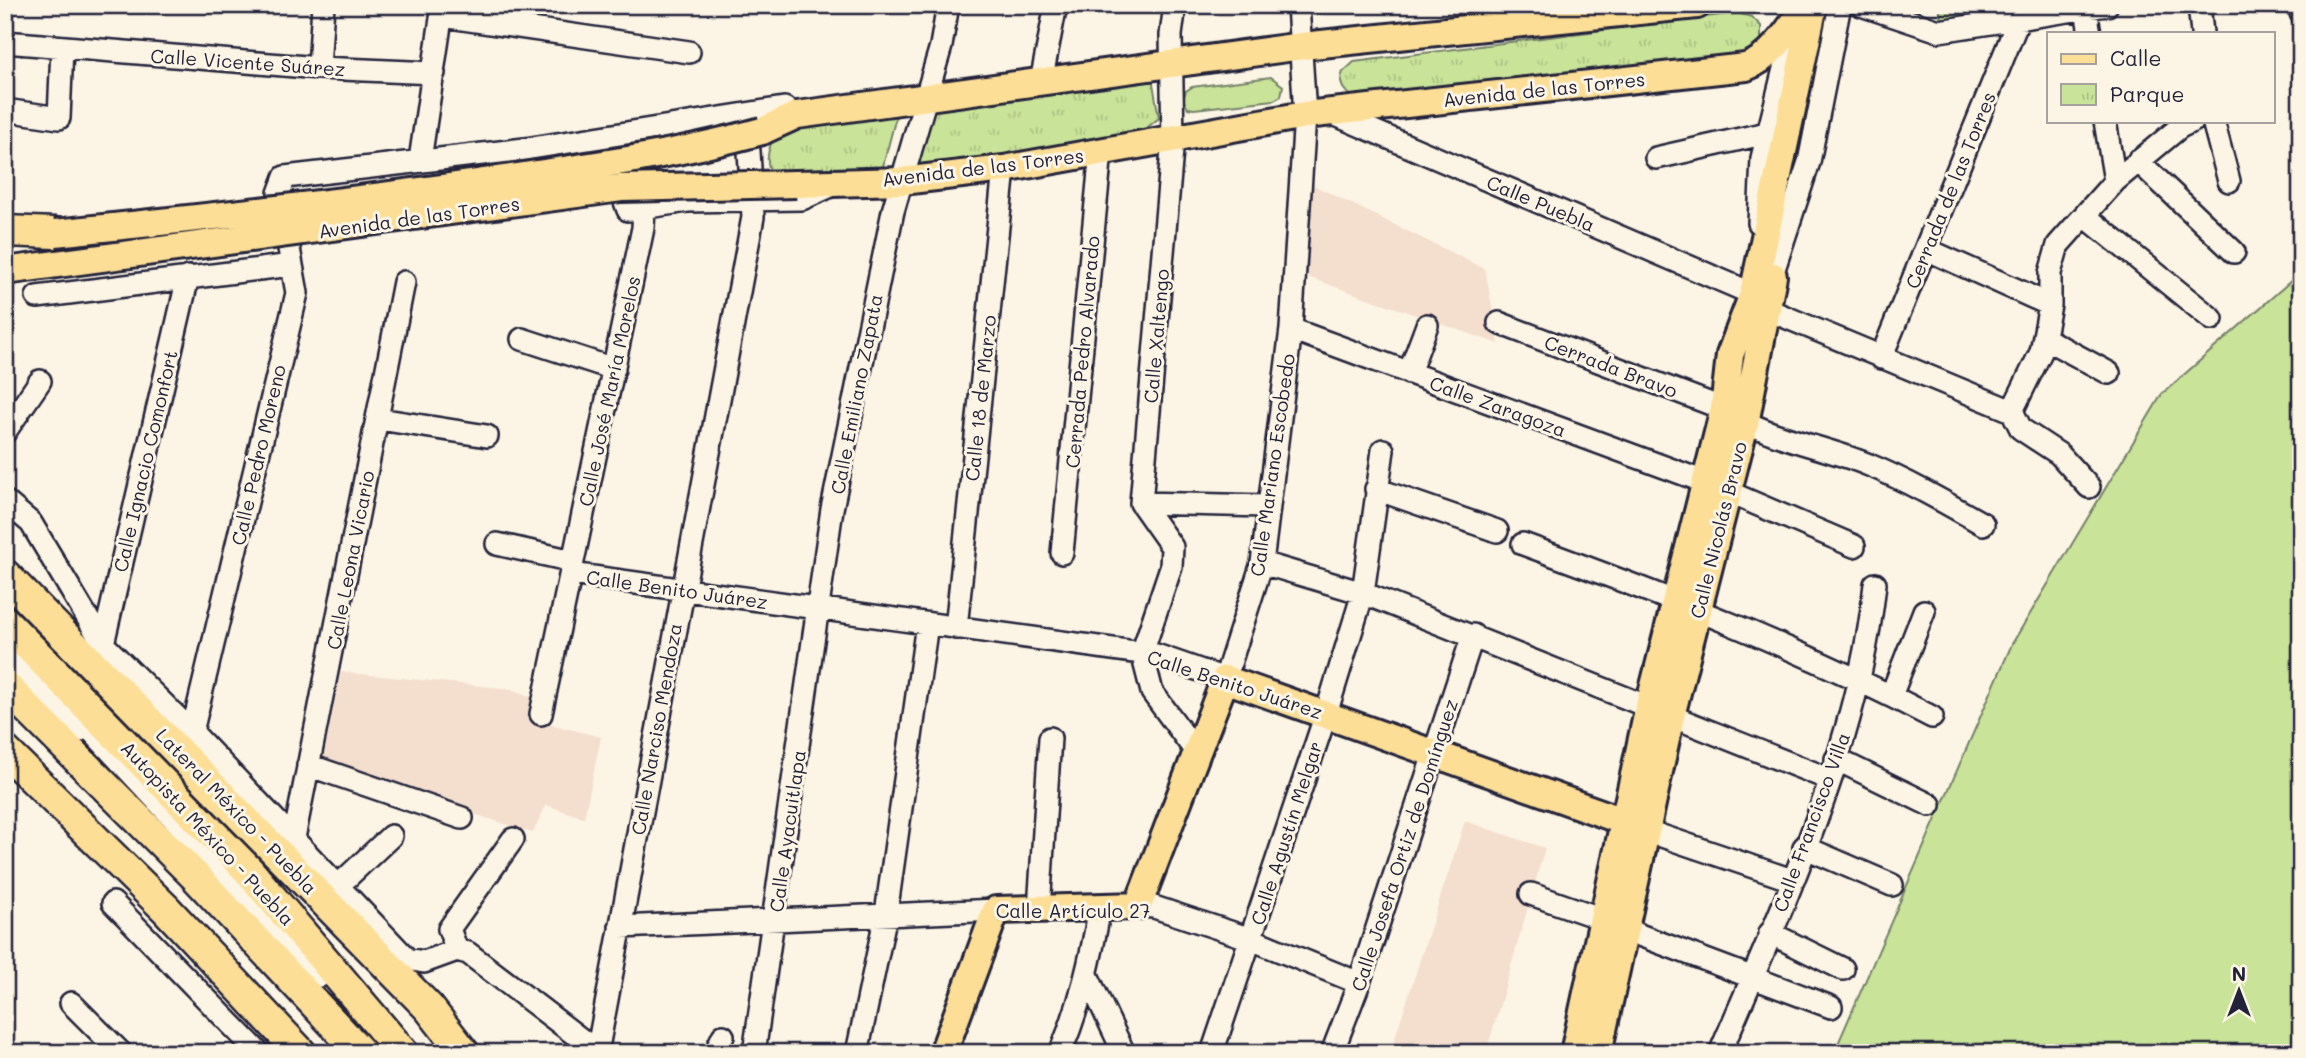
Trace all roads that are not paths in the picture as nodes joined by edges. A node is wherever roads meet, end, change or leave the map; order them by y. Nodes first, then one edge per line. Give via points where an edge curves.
1 (323, 5) edge
2 (948, 5) edge
3 (1056, 5) edge
4 (1175, 5) edge
5 (1298, 5) edge
6 (1697, 5) edge
7 (1828, 5) edge
8 (1840, 5) edge
9 (1861, 5) edge
10 (2199, 5) edge
11 (2299, 5) edge
12 (2092, 6) edge
13 (1804, 9) edge
14 (443, 11) edge
15 (2301, 13) edge
16 (2018, 21) junction
17 (2090, 32) edge
18 (2202, 32) edge
19 (5, 42) edge
20 (1302, 46) junction
21 (62, 48) junction
22 (689, 52) dead end
23 (1172, 64) junction
24 (319, 68) junction
25 (434, 74) junction
26 (1041, 82) junction
27 (926, 98) junction
28 (5, 110) edge
29 (1317, 113) junction
30 (755, 122) junction
31 (2105, 122) edge
32 (2191, 122) edge
33 (2213, 122) edge
34 (1767, 133) junction
35 (600, 136) junction
36 (1173, 139) junction
37 (1101, 152) junction
38 (1656, 158) dead end
39 (420, 160) junction
40 (2138, 161) junction
41 (1004, 169) junction
42 (902, 180) junction
43 (2229, 180) dead end
44 (2115, 181) junction
45 (838, 183) junction
46 (750, 199) junction
47 (644, 208) junction
48 (2085, 216) junction
49 (5, 230) edge
50 (55, 233) junction
51 (5, 238) edge
52 (1926, 249) junction
53 (2234, 252) dead end
54 (292, 265) junction
55 (5, 271) edge
56 (188, 277) junction
57 (404, 282) dead end
58 (1763, 285) junction
59 (37, 297) dead end
60 (2050, 305) junction
61 (2212, 319) dead end
62 (1499, 323) dead end
63 (1427, 325) dead end
64 (1291, 329) junction
65 (2043, 338) junction
66 (522, 339) dead end
67 (1881, 358) junction
68 (614, 369) junction
69 (1409, 373) junction
70 (2109, 373) dead end
71 (40, 381) dead end
72 (2012, 411) junction
73 (1735, 416) junction
74 (379, 419) junction
75 (5, 432) edge
76 (487, 436) dead end
77 (1383, 450) dead end
78 (1716, 487) junction
79 (2089, 487) dead end
80 (1376, 489) junction
81 (5, 501) edge
82 (1141, 503) junction
83 (1267, 506) junction
84 (1983, 524) dead end
85 (1496, 531) dead end
86 (497, 544) dead end
87 (1523, 544) dead end
88 (1854, 546) dead end
89 (1062, 553) dead end
90 (5, 559) edge
91 (1262, 563) junction
92 (572, 567) junction
93 (5, 575) edge
94 (1875, 584) dead end
95 (681, 590) junction
96 (1363, 593) junction
97 (1687, 604) junction
98 (818, 609) junction
99 (1924, 611) dead end
100 (46, 617) junction
101 (5, 622) edge
102 (927, 624) junction
103 (956, 628) junction
104 (1473, 635) junction
105 (5, 636) edge
106 (103, 644) junction
107 (5, 650) edge
108 (1142, 653) junction
109 (1226, 679) junction
110 (1860, 680) junction
111 (5, 686) edge
112 (1892, 696) junction
113 (1660, 711) junction
114 (541, 714) dead end
115 (1326, 714) junction
116 (1932, 717) dead end
117 (192, 732) junction
118 (1050, 738) dead end
119 (5, 751) edge
120 (1435, 752) junction
121 (1197, 753) junction
122 (1836, 759) junction
123 (309, 765) junction
124 (1829, 779) junction
125 (1930, 805) dead end
126 (462, 818) dead end
127 (1636, 825) junction
128 (391, 836) dead end
129 (294, 838) junction
130 (513, 839) dead end
131 (1804, 847) junction
132 (1792, 880) junction
133 (1892, 885) dead end
134 (338, 886) junction
135 (1531, 894) dead end
136 (113, 903) dead end
137 (1100, 906) junction
138 (1138, 906) junction
139 (1039, 909) junction
140 (996, 910) junction
141 (886, 914) junction
142 (774, 918) junction
143 (1615, 925) junction
144 (620, 927) junction
145 (1770, 933) junction
146 (1251, 939) junction
147 (457, 950) junction
148 (1843, 969) dead end
149 (1753, 976) junction
150 (1088, 977) junction
151 (1359, 984) junction
152 (71, 1003) dead end
153 (1831, 1007) dead end
154 (598, 1052) edge
155 (121, 1053) edge
156 (258, 1053) edge
157 (301, 1053) edge
158 (361, 1053) edge
159 (373, 1053) edge
160 (392, 1053) edge
161 (403, 1053) edge
162 (464, 1053) edge
163 (754, 1053) edge
164 (857, 1053) edge
165 (943, 1053) edge
166 (1060, 1053) edge
167 (1124, 1053) edge
168 (1212, 1053) edge
169 (1332, 1053) edge
170 (1574, 1053) edge
171 (1598, 1053) edge
172 (1720, 1053) edge

1 - 24 street
2 - 27 street, Calle Emiliano Zapata
3 - 26 street
4 - 23 street, Calle Xaltengo
5 - 20 street, Calle Mariano Escobedo
6 - 20 main road, Avenida de las Torres
7 - 58 main road, Calle Nicolás Bravo
8 - 58 street via 1809,162
9 - 16 street via 1939,31
10 - 18 street
11 - 15 street
12 - 16 street
12 - 17 street
13 - 29 main road, Avenida de las Torres via 1757,63 1745,67
13 - 34 street
13 - 58 main road, Calle Nicolás Bravo
14 - 22 street
14 - 25 street
16 - 52 street, Cerrada de las Torres
19 - 21 street, Calle Vicente Suárez
20 - 23 main road, Avenida de las Torres
20 - 29 street, Calle Mariano Escobedo
21 - 24 street, Calle Vicente Suárez
21 - 28 street via 59,118
23 - 26 main road, Avenida de las Torres
23 - 36 street, Calle Xaltengo
24 - 25 street, Calle Vicente Suárez
25 - 39 street
26 - 27 main road, Avenida de las Torres
27 - 30 main road, Avenida de las Torres
27 - 42 street, Calle Emiliano Zapata
29 - 36 main road, Avenida de las Torres
29 - 58 street, Calle Puebla
29 - 64 street, Calle Mariano Escobedo
30 - 35 street
30 - 46 street, Calle Narciso Mendoza
30 - 50 main road, Avenida de las Torres, bridge via 716,144 622,162 329,205
31 - 44 street
32 - 40 street
33 - 43 street
34 - 38 street
34 - 58 street via 1762,158
35 - 39 street
35 - 47 street via 628,209
36 - 37 main road, Avenida de las Torres
36 - 82 street, Calle Xaltengo
37 - 41 main road, Avenida de las Torres
37 - 89 street, Cerrada Pedro Alvarado
39 - 54 street, Calle Pedro Moreno via 285,177 279,193
40 - 44 street
40 - 53 street
41 - 42 main road, Avenida de las Torres
41 - 103 street, Calle 18 de Marzo
42 - 45 main road, Avenida de las Torres
42 - 98 street, Calle Emiliano Zapata via 835,495
44 - 48 street
45 - 46 street via 802,199
45 - 55 main road, Avenida de las Torres, bridge via 621,188
46 - 47 street
46 - 95 street, Calle Narciso Mendoza via 752,217
47 - 68 street, Calle José María Morelos
48 - 60 street via 2058,245 2050,273
48 - 61 street
49 - 50 highway
50 - 51 main road, Avenida de las Torres
52 - 60 street
52 - 67 street, Cerrada de las Torres
54 - 56 street
54 - 117 street, Calle Pedro Moreno via 297,293
56 - 59 street
56 - 106 street, Calle Ignacio Comonfort
57 - 74 street, Calle Leona Vicario
58 - 67 street, Calle Puebla
58 - 73 main road, Calle Nicolás Bravo via 1730,355
60 - 65 street
62 - 73 street, Cerrada Bravo
63 - 69 street
64 - 69 street, Calle Zaragoza
64 - 83 street, Calle Mariano Escobedo
65 - 70 street
65 - 72 street via 2041,352
66 - 68 street
67 - 72 street, Calle Puebla
68 - 92 street, Calle José María Morelos
69 - 78 street, Calle Zaragoza
71 - 75 street
72 - 79 street via 2021,429 2059,454
73 - 78 main road, Calle Nicolás Bravo
73 - 84 street via 1868,464
74 - 76 street
74 - 123 street, Calle Leona Vicario
77 - 80 street, Calle Agustín Melgar
78 - 88 street, Calle Zaragoza
78 - 97 main road, Calle Nicolás Bravo
80 - 85 street
80 - 96 street, Calle Agustín Melgar
81 - 106 street via 31,523
82 - 83 street
82 - 108 street via 1172,547 1171,567
83 - 91 street, Calle Mariano Escobedo
86 - 92 street, Calle Benito Juárez
87 - 97 street, Calle Nicolás Bravo
90 - 100 main road
91 - 96 street
91 - 109 street, Calle Mariano Escobedo
92 - 95 street, Calle Benito Juárez
92 - 114 street, Calle José María Morelos
93 - 100 highway, Lateral México - Puebla
94 - 110 street, Calle Francisco Villa
95 - 98 street, Calle Benito Juárez
95 - 144 street, Calle Narciso Mendoza
96 - 104 street
96 - 115 street, Calle Agustín Melgar
97 - 110 street
97 - 113 main road, Calle Nicolás Bravo
98 - 102 street, Calle Benito Juárez
98 - 142 street, Calle Ayacuitlapa
99 - 112 street
100 - 162 highway, Lateral México - Puebla via 429,1008
101 - 161 highway, Autopista México - Puebla via 248,870
102 - 103 street, Calle Benito Juárez
102 - 141 street
103 - 108 street, Calle Benito Juárez
104 - 113 street
104 - 120 street, Calle Josefa Ortiz de Domínguez
105 - 160 street
106 - 117 street
107 - 159 street
108 - 109 street, Calle Benito Juárez
108 - 121 street via 1153,692
109 - 115 main road, Calle Benito Juárez
109 - 121 main road, Calle Mariano Escobedo
110 - 112 street
110 - 122 street, Calle Francisco Villa
111 - 158 highway, Autopista México - Puebla via 196,877
112 - 116 street
113 - 124 street
113 - 127 main road, Calle Nicolás Bravo
115 - 120 main road, Calle Benito Juárez
115 - 146 street, Calle Agustín Melgar
117 - 129 street
118 - 139 street
119 - 157 highway via 166,909
120 - 127 main road, Calle Benito Juárez
120 - 151 street, Calle Josefa Ortiz de Domínguez
121 - 138 main road, Calle Mariano Escobedo
122 - 124 street, Calle Francisco Villa
122 - 125 street
123 - 126 street
123 - 129 street, Calle Leona Vicario
124 - 131 street, Calle Francisco Villa
127 - 132 street, Calle Benito Juárez
127 - 143 main road, Calle Nicolás Bravo
128 - 134 street
129 - 134 street
130 - 147 street via 449,929
131 - 132 street, Calle Francisco Villa
131 - 133 street
132 - 145 street, Calle Francisco Villa
134 - 147 street via 407,959 424,962
135 - 143 street
136 - 156 street
137 - 138 main road, Calle Artículo 27
137 - 139 main road, Calle Artículo 27
137 - 150 street
138 - 146 street, Calle Artículo 27 via 1154,907
139 - 140 main road, Calle Artículo 27
140 - 141 street, Calle Artículo 27
140 - 165 main road
141 - 142 street, Calle Artículo 27
141 - 164 street
142 - 144 street, Calle Artículo 27
142 - 163 street, Calle Ayacuitlapa
143 - 149 street
143 - 170 main road, Calle Nicolás Bravo
143 - 171 main road, Calle Nicolás Bravo
144 - 154 street, Calle Narciso Mendoza
145 - 148 street
145 - 149 street, Calle Francisco Villa
146 - 151 street, Calle Artículo 27
146 - 168 street, Calle Agustín Melgar
147 - 154 street via 468,953
149 - 153 street
149 - 172 street, Calle Francisco Villa
150 - 166 street
150 - 167 street
151 - 169 street, Calle Josefa Ortiz de Domínguez
152 - 155 street

